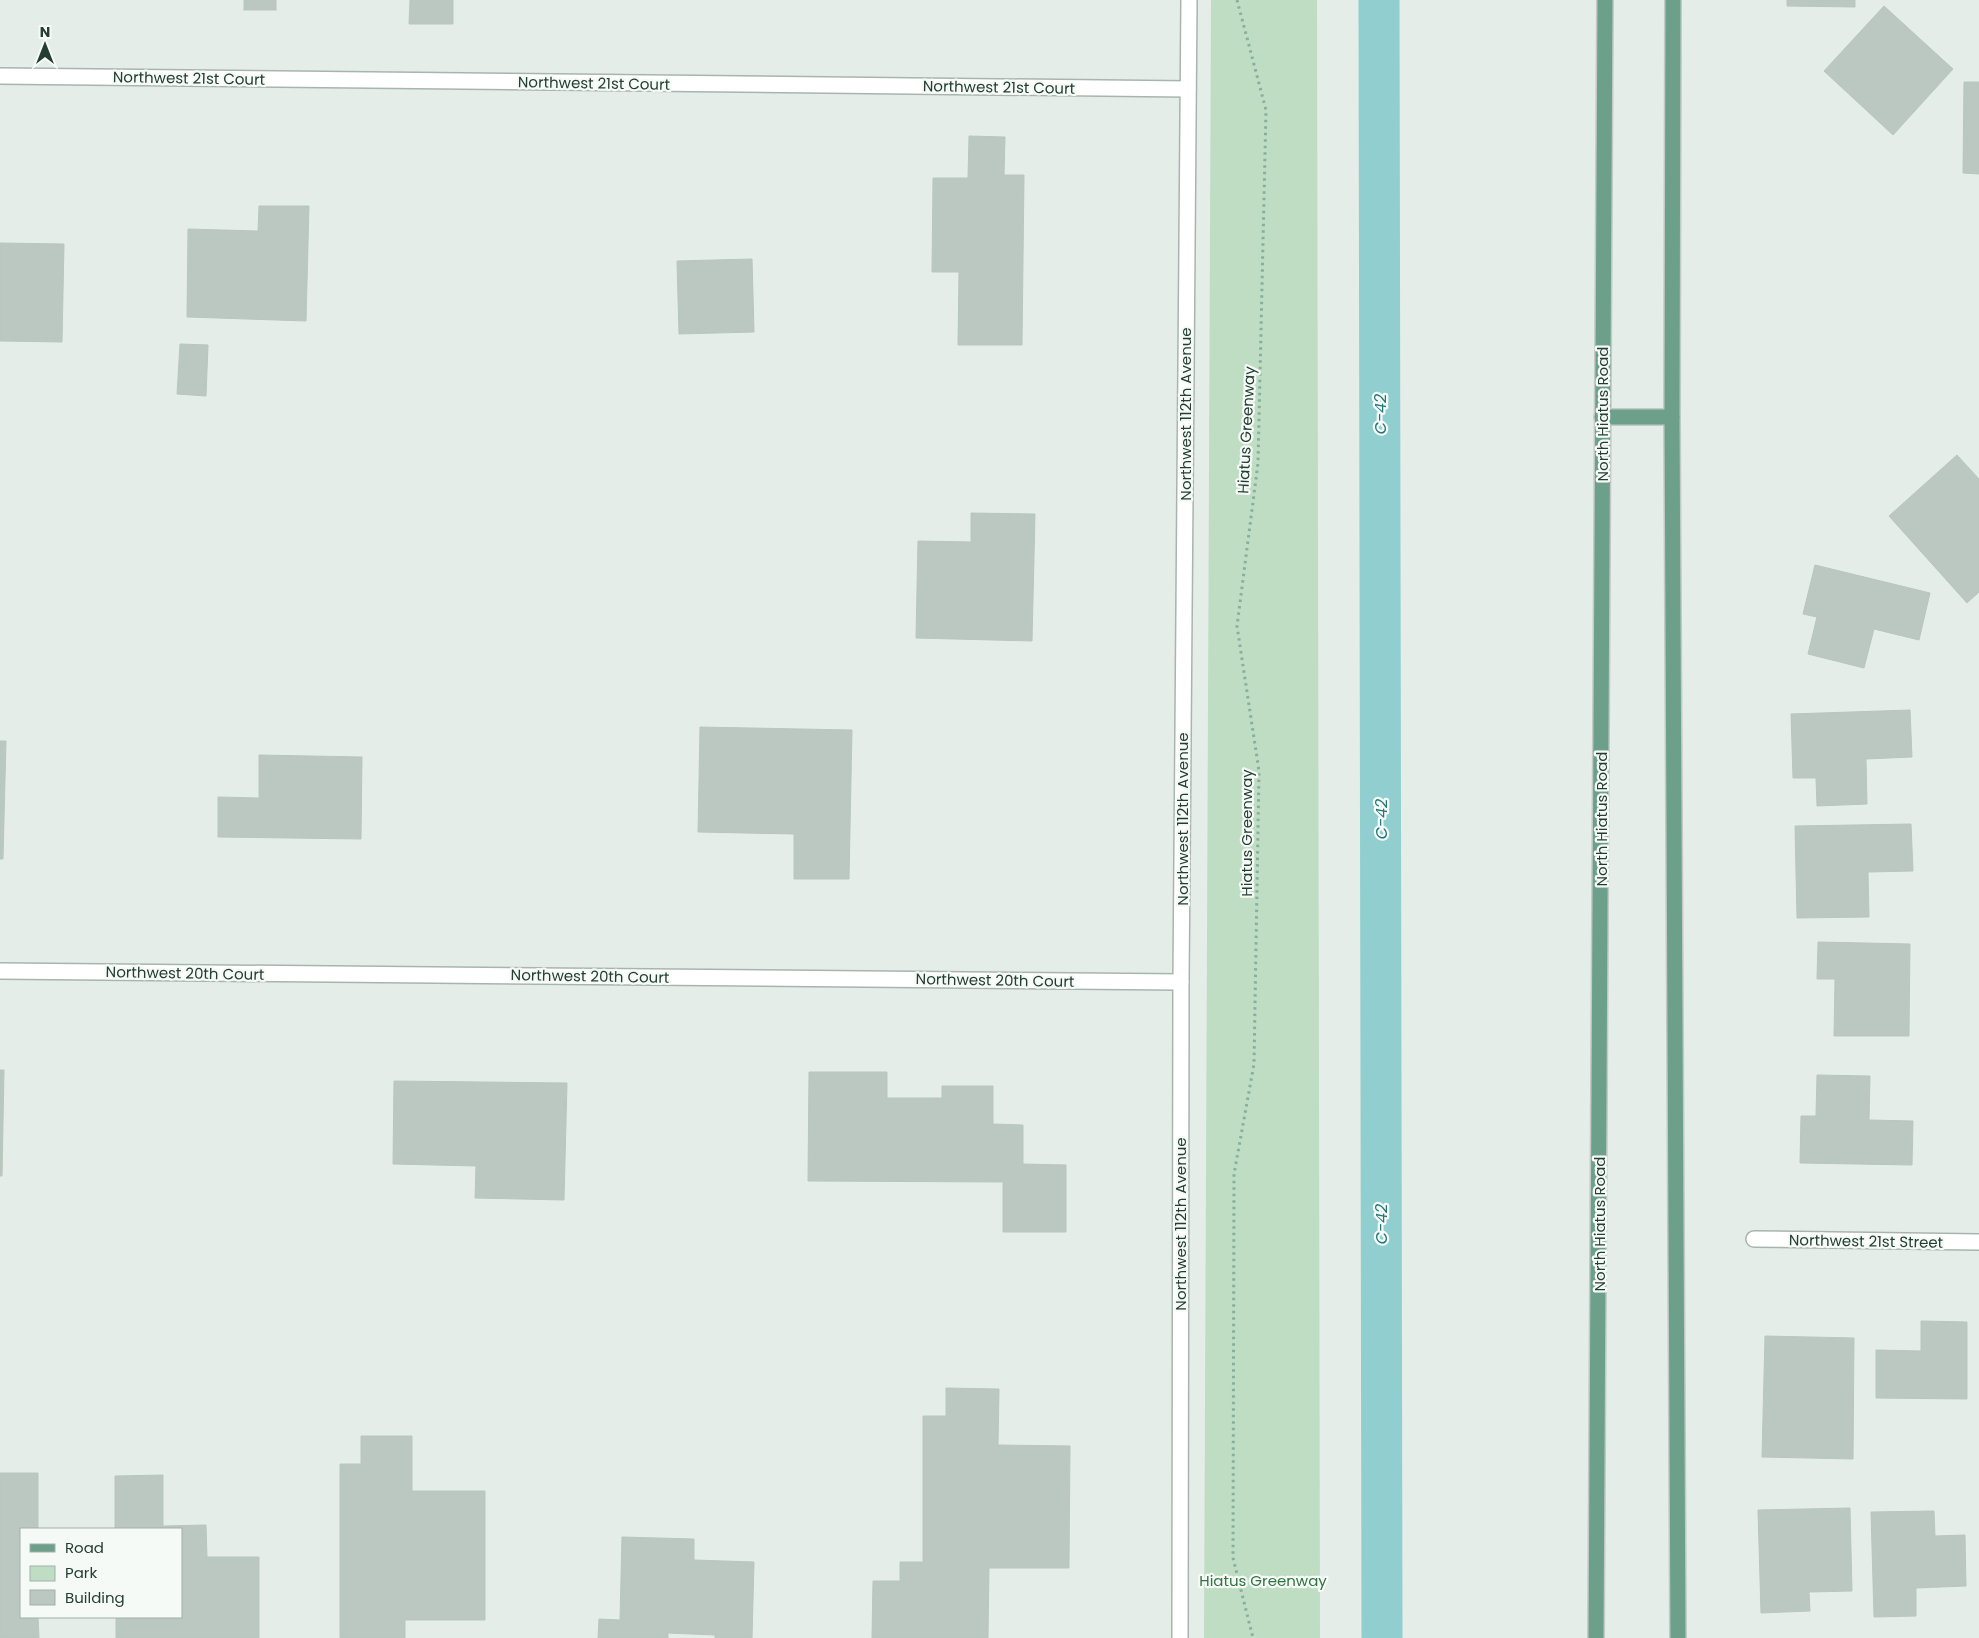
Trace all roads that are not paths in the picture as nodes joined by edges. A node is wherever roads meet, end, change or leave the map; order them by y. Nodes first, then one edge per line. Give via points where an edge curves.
1 (1189, 0) edge
2 (1605, 0) edge
3 (1673, 0) edge
4 (0, 76) edge
5 (1188, 89) junction
6 (1602, 417) junction
7 (1672, 417) junction
8 (0, 971) edge
9 (1181, 982) junction
10 (1754, 1239) dead end
11 (1979, 1242) edge
12 (1180, 1638) edge
13 (1596, 1638) edge
14 (1678, 1638) edge

1 - 5 street, Northwest 112th Avenue
2 - 6 main road, North Hiatus Road
3 - 7 main road
4 - 5 street, Northwest 21st Court
5 - 9 street, Northwest 112th Avenue
6 - 7 main road
6 - 13 main road, North Hiatus Road
7 - 14 main road
8 - 9 street, Northwest 20th Court
9 - 12 street, Northwest 112th Avenue
10 - 11 street, Northwest 21st Street

